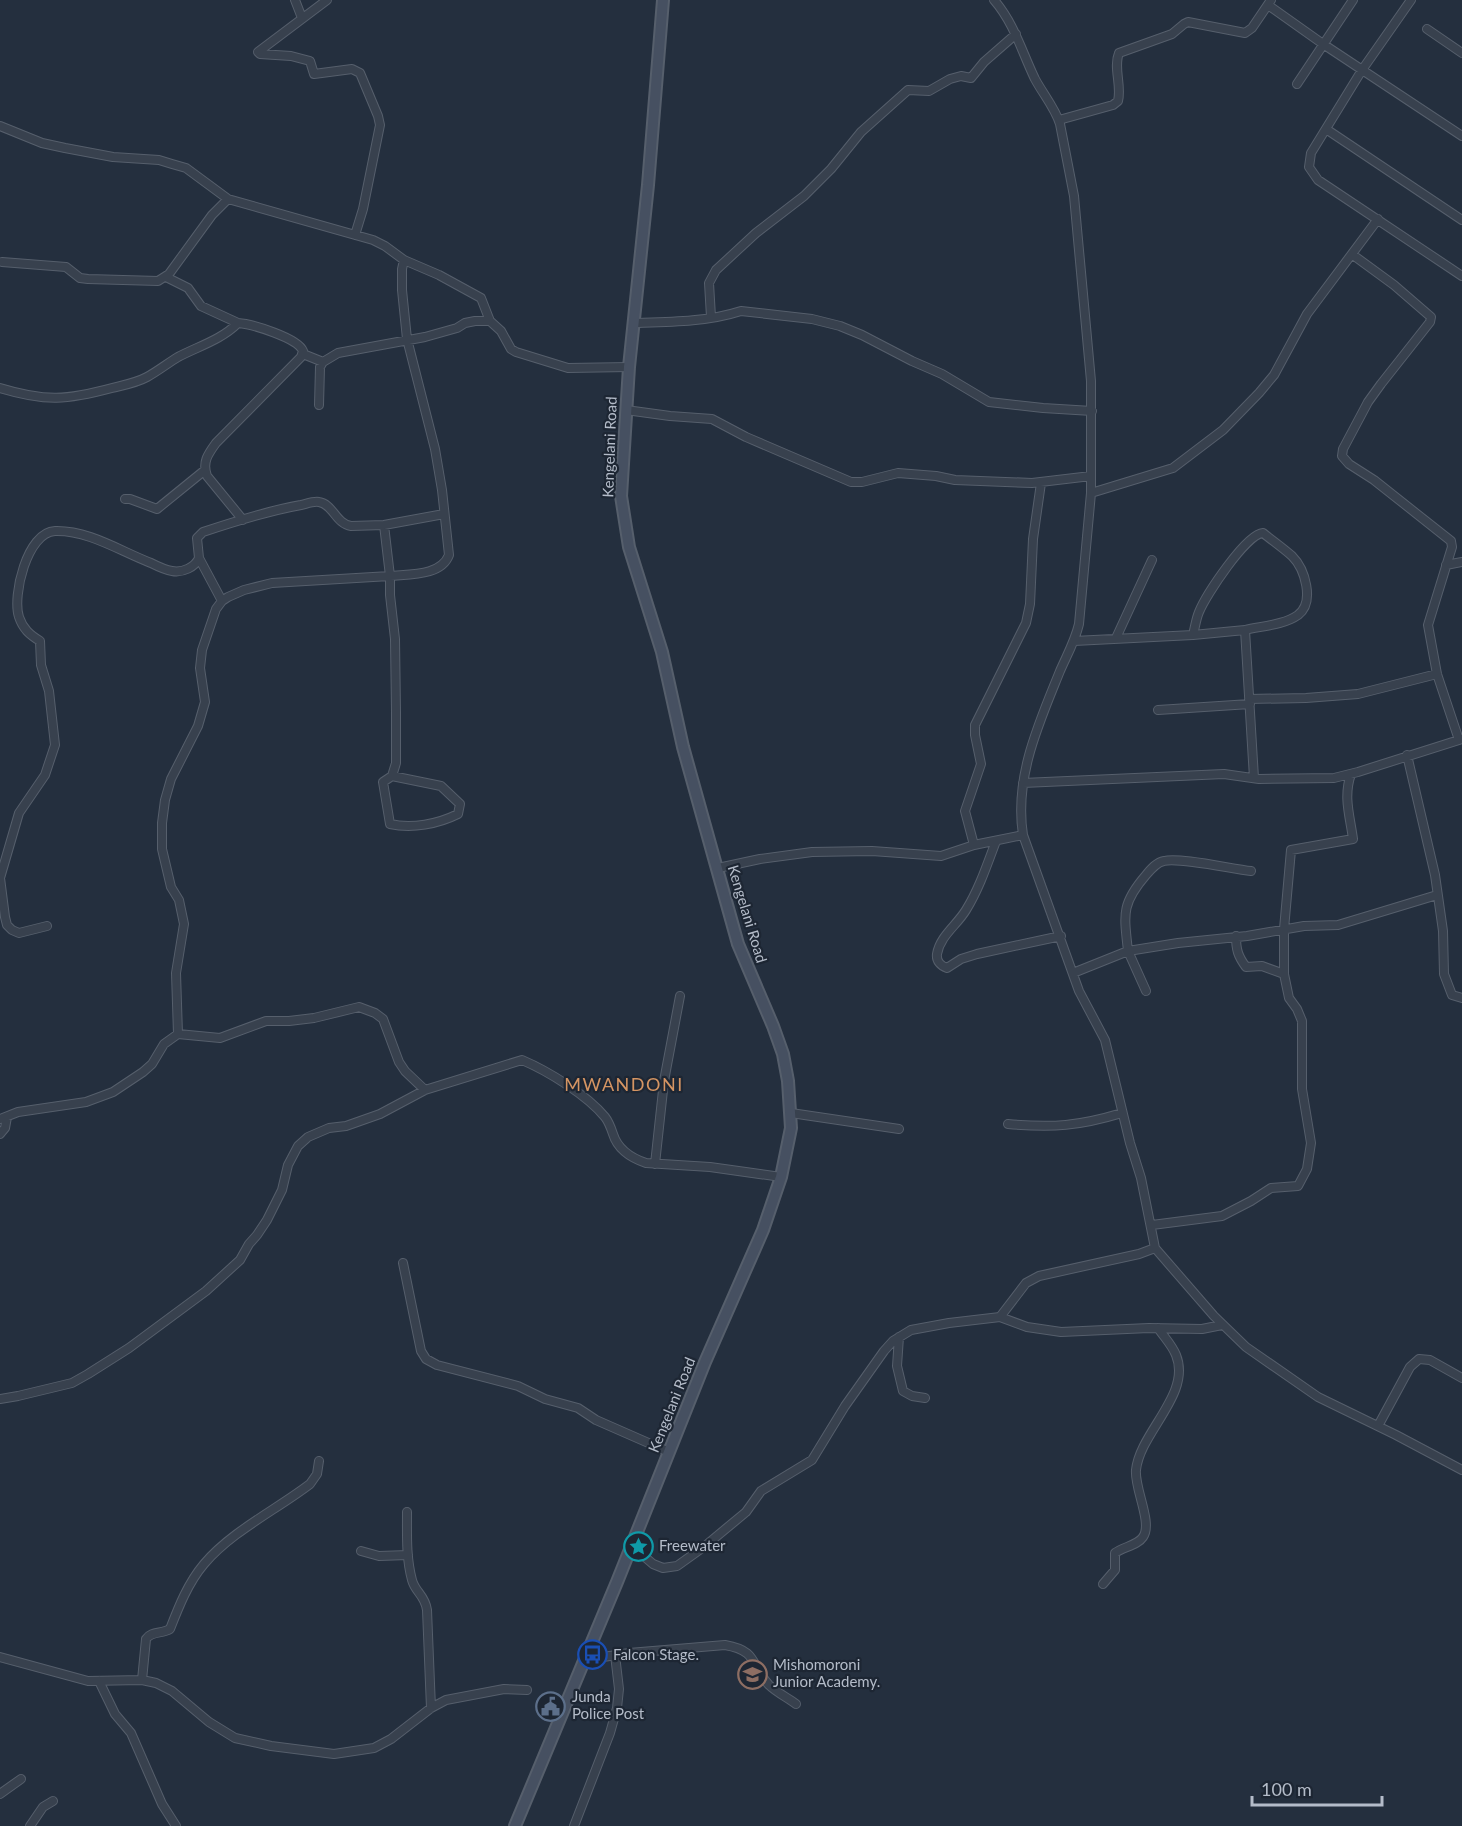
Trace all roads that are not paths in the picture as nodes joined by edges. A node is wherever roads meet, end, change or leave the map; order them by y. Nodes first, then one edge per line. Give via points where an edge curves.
1 (295, 0) edge
2 (327, 0) edge
3 (663, 0) edge
4 (1353, 0) edge
5 (1411, 0) edge
6 (998, 1) edge
7 (1270, 3) edge
8 (302, 18) junction
9 (1427, 29) dead end
10 (1016, 34) junction
11 (1323, 44) junction
12 (1462, 53) edge
13 (1362, 69) junction
14 (1297, 84) dead end
15 (1059, 120) junction
16 (0, 126) edge
17 (1326, 129) junction
18 (1462, 136) edge
19 (228, 199) junction
20 (1461, 216) edge
21 (1378, 219) junction
22 (355, 235) junction
23 (1353, 255) junction
24 (404, 260) junction
25 (2, 262) dead end
26 (1462, 276) edge
27 (166, 277) junction
28 (711, 317) junction
29 (490, 321) junction
30 (237, 323) junction
31 (634, 323) junction
32 (407, 339) junction
33 (303, 354) junction
34 (323, 362) junction
35 (629, 367) junction
36 (0, 388) edge
37 (319, 405) dead end
38 (626, 410) junction
39 (1092, 411) junction
40 (205, 470) junction
41 (1091, 476) junction
42 (1041, 483) junction
43 (1091, 493) junction
44 (125, 499) dead end
45 (444, 514) junction
46 (243, 520) junction
47 (384, 525) junction
48 (200, 558) junction
49 (1152, 560) dead end
50 (1462, 562) edge
51 (1446, 565) junction
52 (390, 576) junction
53 (222, 601) junction
54 (1245, 630) junction
55 (1193, 635) junction
56 (1116, 638) junction
57 (1074, 641) junction
58 (1437, 674) junction
59 (1249, 701) junction
60 (1158, 710) dead end
61 (1461, 739) edge
62 (1407, 755) junction
63 (1351, 774) junction
64 (392, 776) junction
65 (1254, 778) junction
66 (1023, 783) junction
67 (1023, 835) junction
68 (996, 841) junction
69 (974, 845) junction
70 (718, 868) junction
71 (1251, 872) dead end
72 (1437, 895) junction
73 (47, 926) dead end
74 (1284, 929) junction
75 (1061, 936) junction
76 (1236, 936) junction
77 (1128, 951) junction
78 (1073, 973) junction
79 (1284, 974) junction
80 (1146, 991) dead end
81 (680, 996) dead end
82 (1462, 998) edge
83 (178, 1034) junction
84 (425, 1090) junction
85 (791, 1113) junction
86 (1122, 1113) junction
87 (4, 1118) edge
88 (1008, 1124) dead end
89 (899, 1128) dead end
90 (0, 1134) edge
91 (655, 1164) junction
92 (781, 1177) junction
93 (1152, 1225) junction
94 (1155, 1248) junction
95 (403, 1263) dead end
96 (1000, 1317) junction
97 (1222, 1325) junction
98 (1158, 1328) junction
99 (899, 1337) junction
100 (1462, 1378) edge
101 (925, 1398) dead end
102 (0, 1399) edge
103 (1378, 1426) junction
104 (669, 1452) junction
105 (319, 1461) dead end
106 (1462, 1470) edge
107 (406, 1512) dead end
108 (632, 1546) junction
109 (361, 1551) dead end
110 (408, 1554) junction
111 (1103, 1584) dead end
112 (615, 1655) junction
113 (0, 1657) edge
114 (584, 1660) junction
115 (142, 1680) junction
116 (99, 1681) junction
117 (527, 1690) dead end
118 (796, 1704) dead end
119 (431, 1708) junction
120 (21, 1779) dead end
121 (0, 1794) edge
122 (53, 1801) dead end
123 (30, 1826) edge
124 (176, 1826) edge
125 (515, 1826) edge
126 (574, 1826) edge

1 - 8 street
2 - 8 street
3 - 31 main road, Kengelani Road
4 - 11 street
5 - 13 street
6 - 10 street
7 - 11 street
7 - 15 street via 1245,33 1188,22 1172,34 1119,53 1118,101
8 - 22 street via 259,53 310,61 315,74 357,70 378,116 379,131
9 - 12 street
10 - 15 street via 1034,77
10 - 28 street via 971,78 950,78 927,91 908,90 861,132 804,196 716,270 709,283
11 - 13 street
11 - 14 street
13 - 17 street
13 - 18 street
15 - 39 street via 1074,196
16 - 19 street via 42,143 159,160 186,168
17 - 20 street
17 - 21 street via 1311,153 1312,174
19 - 22 street
19 - 27 street
21 - 23 street
21 - 26 street
22 - 24 street via 385,246
23 - 43 street via 1307,314 1274,375 1223,430 1173,468
23 - 51 street via 1420,306 1431,319 1368,402 1342,456 1449,538 1452,547
24 - 29 street via 480,298
24 - 32 street
25 - 27 street via 66,267 88,279 158,281
27 - 30 street via 188,288 201,306
28 - 31 street
28 - 39 street via 741,310 812,319 862,335 989,402
29 - 32 street via 465,323
29 - 35 street via 516,352 567,368
30 - 33 street via 260,327 299,344
30 - 36 street via 215,341 132,383 65,399
31 - 35 main road, Kengelani Road
32 - 34 street via 338,353
32 - 45 street via 435,449
33 - 34 street
33 - 40 street via 216,443 206,456
34 - 37 street
35 - 38 main road, Kengelani Road
38 - 42 street via 712,420 851,482 898,473 955,480
38 - 70 main road, Kengelani Road via 621,496 627,538 663,652 681,738
39 - 41 street
40 - 44 street via 157,509
40 - 46 street
41 - 42 street
41 - 43 street
42 - 69 street via 1026,623 975,725 981,765 966,811
43 - 57 street via 1079,624
45 - 47 street
45 - 52 street via 449,555 444,566
46 - 47 street via 270,510 320,502 346,526
46 - 48 street via 199,535
47 - 52 street
48 - 53 street
48 - 73 street via 191,568 172,571 105,542 52,531 38,538 27,558 18,611 26,632 40,641 55,744 45,775 19,813 0,878 7,925 20,933
49 - 56 street
50 - 51 street
51 - 58 street via 1428,626
52 - 53 street via 272,583
52 - 64 street via 396,712 396,763
53 - 83 street via 202,650 200,668 205,702 198,726 171,779 162,823 162,849 184,924 176,973
54 - 55 street
54 - 55 street via 1291,619 1307,603 1296,562 1263,533 1257,534 1235,556 1217,580 1198,613
54 - 59 street
55 - 56 street
56 - 57 street
57 - 66 street via 1039,721
58 - 59 street via 1358,694
58 - 61 street
59 - 60 street
59 - 65 street
61 - 62 street
62 - 63 street
62 - 72 street
63 - 65 street
63 - 74 street via 1346,802 1353,839 1291,850
64 - 64 street via 383,782 390,824 422,825 458,814 460,804 444,787
65 - 66 street via 1205,774
66 - 67 street
67 - 68 street
67 - 75 street
68 - 69 street
68 - 75 street via 981,884 941,943 938,961 946,968 978,954
69 - 70 street via 932,857 872,851 812,852
70 - 85 main road, Kengelani Road via 742,958 779,1043
71 - 77 street via 1173,860 1159,863 1136,886 1127,902
72 - 74 street via 1338,925
72 - 82 street via 1446,981 1452,995
74 - 76 street
74 - 79 street
75 - 78 street
76 - 77 street
76 - 79 street via 1238,957 1246,967 1262,966
77 - 78 street
77 - 80 street
78 - 86 street via 1105,1040
79 - 93 street via 1289,998 1302,1021 1302,1089 1311,1143 1301,1182 1296,1187 1270,1188 1222,1216
81 - 91 street via 664,1082
83 - 84 street via 220,1038 266,1021 314,1018 359,1007 383,1019 399,1062
83 - 87 street via 164,1044 152,1064 113,1092 86,1102 18,1112
84 - 91 street via 522,1060 572,1089 601,1113 627,1154 646,1164
84 - 102 street via 380,1114 329,1128 303,1140 288,1165 282,1190 267,1220 240,1260 171,1318 72,1383
85 - 89 street
85 - 92 main road, Kengelani Road
86 - 88 street via 1051,1127
86 - 93 street
87 - 90 street via 5,1128
91 - 92 street
92 - 104 main road, Kengelani Road via 763,1230
93 - 94 street
94 - 96 street via 1039,1276 1026,1283
94 - 97 street
95 - 104 street via 426,1359 578,1408
96 - 98 street via 1050,1331
96 - 99 street via 930,1325
97 - 98 street via 1202,1329
97 - 103 street via 1246,1347 1318,1397
98 - 111 street via 1176,1356 1178,1368 1176,1386 1138,1460 1136,1478 1145,1520 1144,1535 1115,1553 1115,1570
99 - 101 street via 897,1366 903,1391
99 - 108 street via 859,1386 813,1459 761,1491 746,1512 705,1546 677,1566 663,1568
100 - 103 street via 1430,1360 1419,1359 1410,1367
103 - 106 street
104 - 108 main road, Kengelani Road
105 - 115 street via 310,1484 205,1563 190,1584 170,1629 150,1634 146,1639
107 - 110 street
108 - 114 main road, Kengelani Road
109 - 110 street via 379,1556
110 - 119 street via 412,1582 426,1604
112 - 114 street
112 - 118 street via 725,1645 740,1648 748,1653 769,1684
112 - 126 street via 617,1708
113 - 116 street via 69,1677
114 - 125 main road, Kengelani Road
115 - 116 street
115 - 119 street via 172,1691 235,1738 334,1754 374,1748
116 - 124 street via 115,1714 131,1733 162,1804
117 - 119 street via 476,1693
120 - 121 street
122 - 123 street via 43,1807

